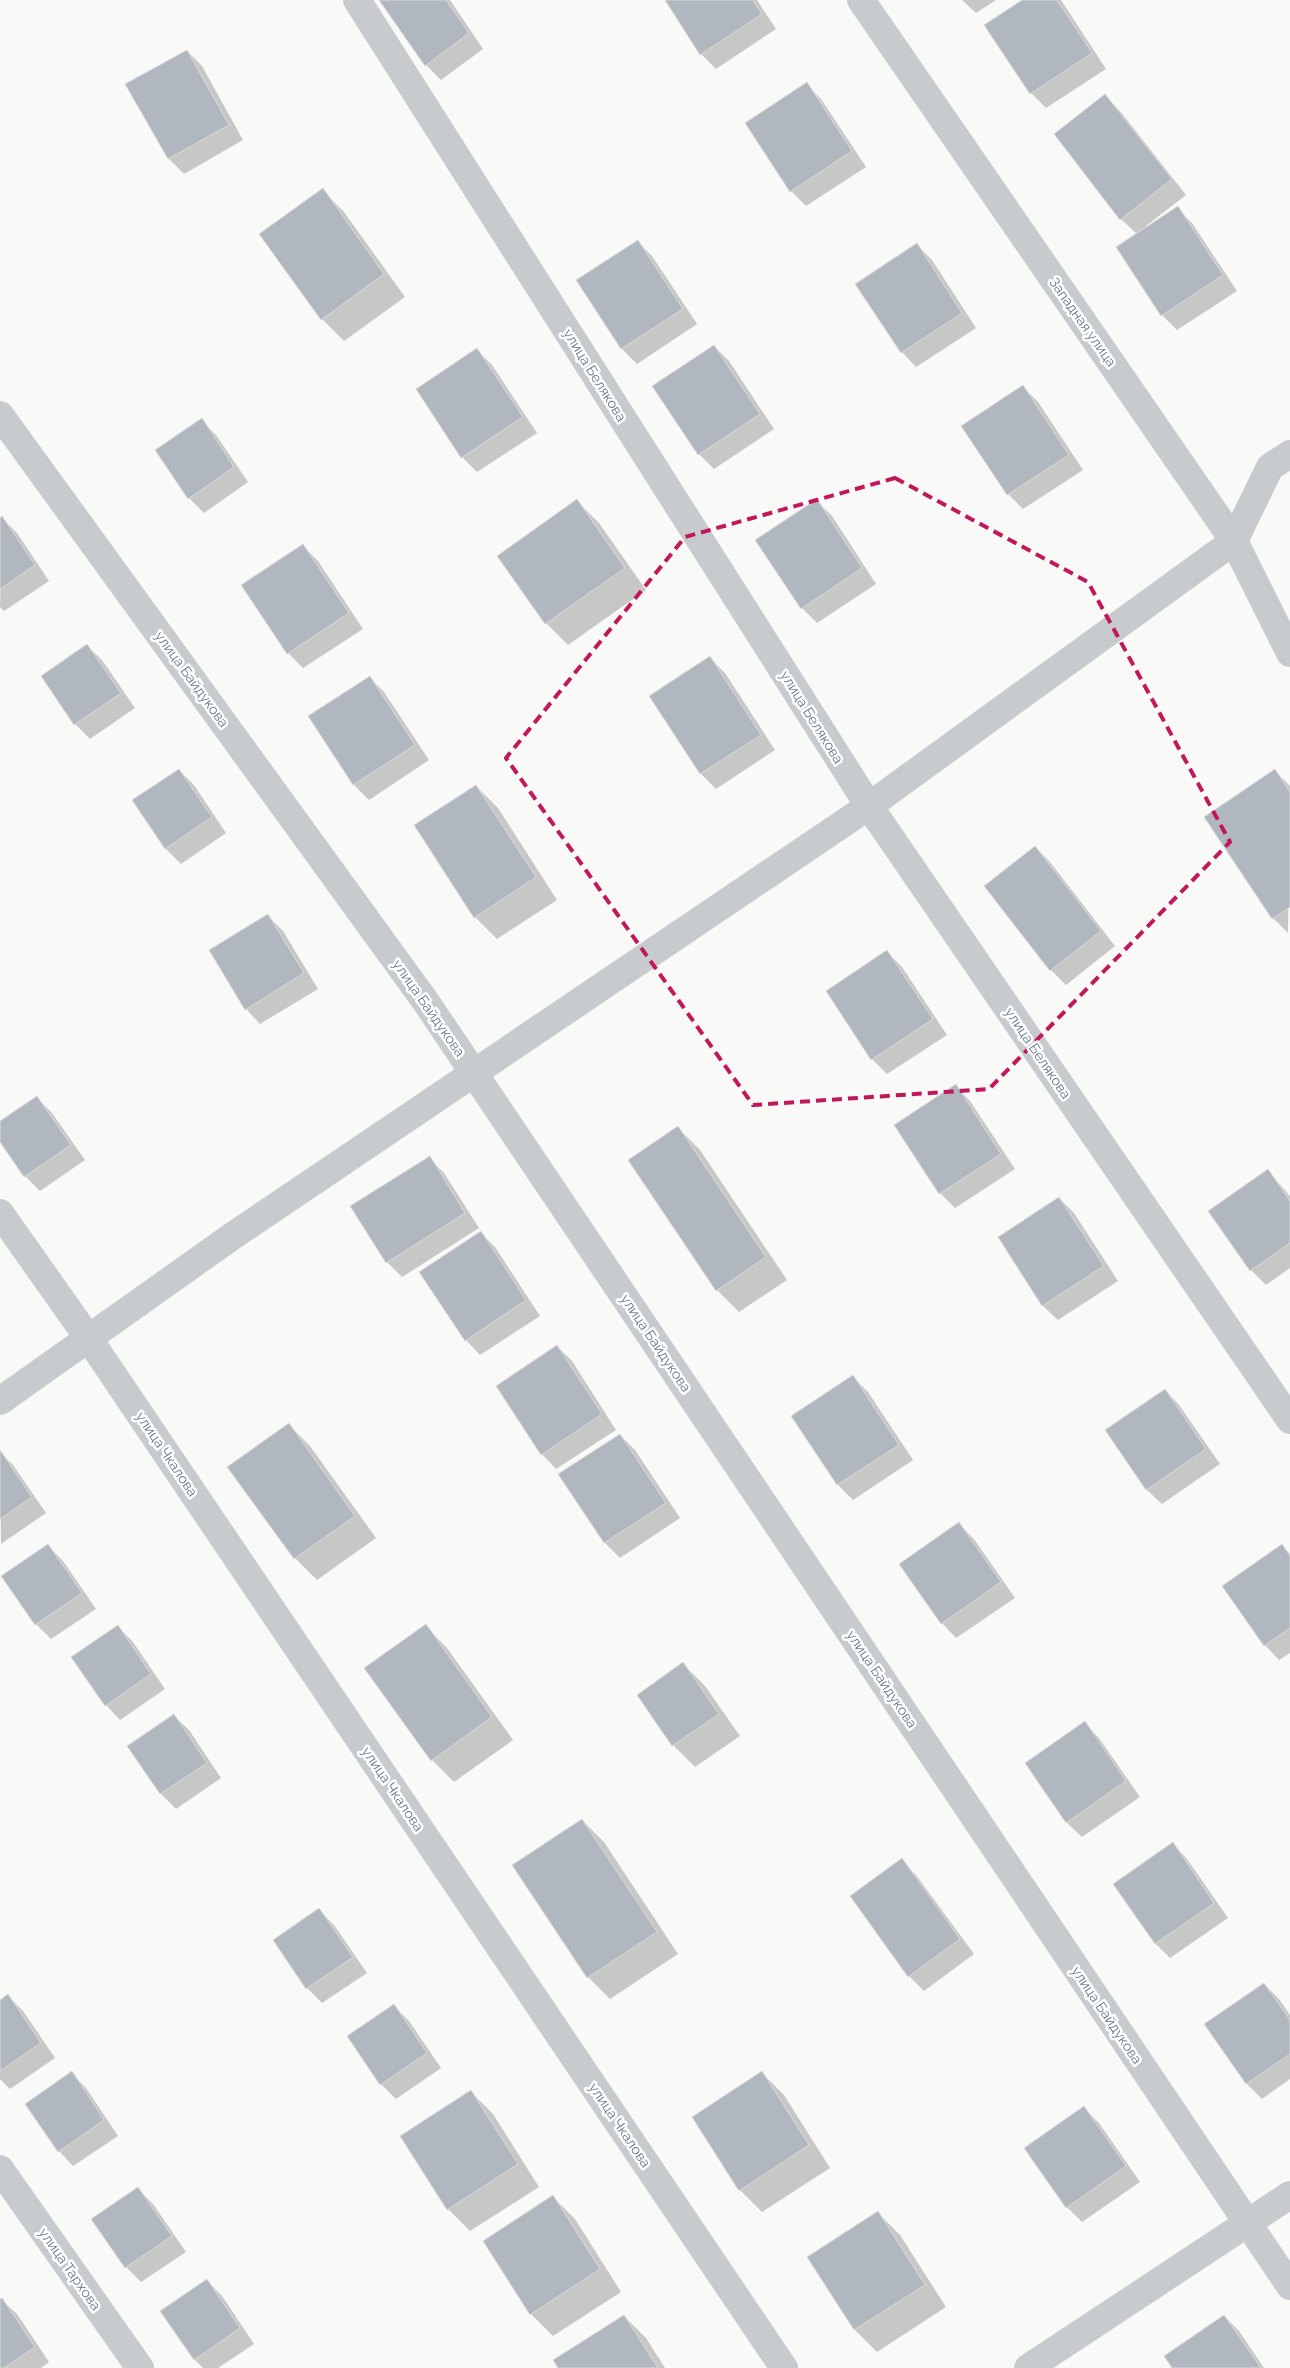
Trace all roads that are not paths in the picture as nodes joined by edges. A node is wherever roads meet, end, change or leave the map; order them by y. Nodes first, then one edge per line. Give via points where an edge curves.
1 (356, 0) edge
2 (861, 0) edge
3 (0, 415) edge
4 (1290, 454) edge
5 (1234, 541) junction
6 (1290, 653) edge
7 (869, 806) junction
8 (474, 1073) junction
9 (0, 1213) edge
10 (89, 1338) junction
11 (0, 1402) edge
12 (1290, 1420) edge
13 (0, 2169) edge
14 (1290, 2195) edge
15 (1247, 2224) junction
16 (1290, 2286) edge
17 (140, 2368) edge
18 (784, 2368) edge
19 (1028, 2368) edge

1 - 7 street, улица Белякова
2 - 5 street, Западная улица
3 - 8 street, улица Байдукова
4 - 5 street via 1270,467
5 - 6 street, Западная улица
5 - 7 street
7 - 8 street
7 - 12 street, улица Белякова
8 - 10 street via 234,1235
8 - 15 street, улица Байдукова
9 - 10 street, улица Чкалова
10 - 11 street
10 - 18 street, улица Чкалова
13 - 17 street, улица Тархова
14 - 15 street
15 - 16 street, улица Байдукова
15 - 19 street

